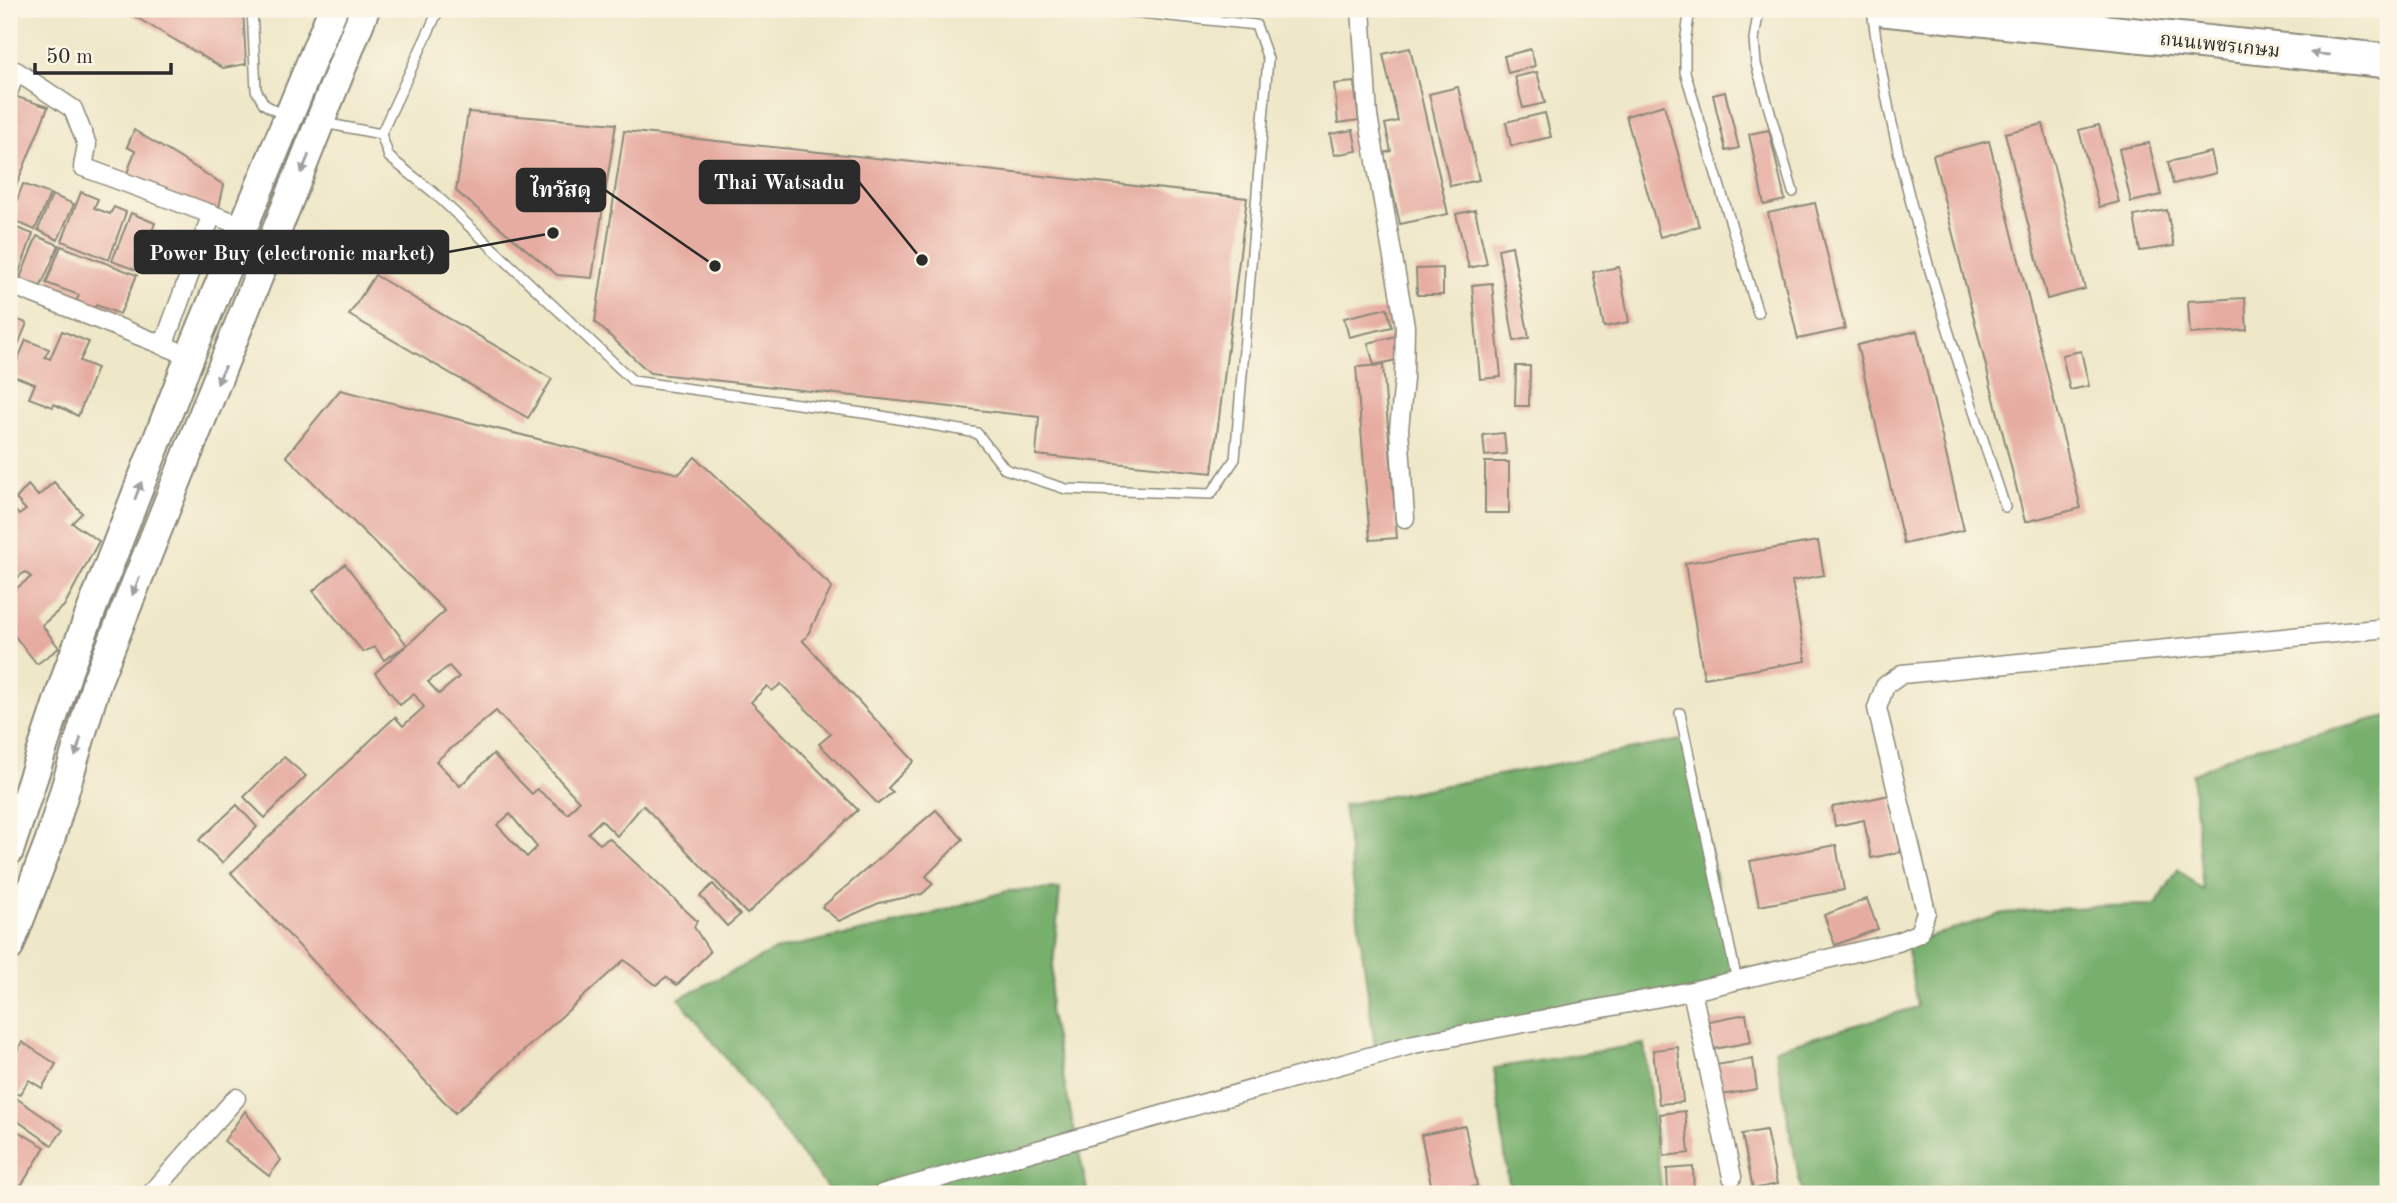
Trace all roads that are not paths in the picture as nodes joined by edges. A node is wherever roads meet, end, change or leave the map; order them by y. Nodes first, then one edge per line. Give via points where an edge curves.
1 (252, 9) edge
2 (316, 9) edge
3 (333, 9) edge
4 (365, 9) edge
5 (384, 9) edge
6 (439, 9) edge
7 (1103, 9) edge
8 (1361, 9) edge
9 (1690, 9) edge
10 (1759, 9) edge
11 (1872, 9) edge
12 (1884, 9) edge
13 (312, 60) junction
14 (2388, 61) edge
15 (345, 62) junction
16 (13, 68) edge
17 (9, 90) edge
18 (288, 118) junction
19 (321, 123) junction
20 (381, 134) junction
21 (1793, 192) dead end
22 (212, 214) junction
23 (243, 226) junction
24 (9, 284) edge
25 (1758, 313) dead end
26 (163, 345) junction
27 (190, 356) junction
28 (2005, 507) dead end
29 (1405, 519) dead end
30 (2388, 628) edge
31 (1680, 713) dead end
32 (9, 851) edge
33 (9, 947) edge
34 (1737, 981) junction
35 (1692, 991) junction
36 (236, 1098) dead end
37 (1732, 1177) dead end
38 (151, 1194) edge
39 (881, 1194) edge

1 - 18 lane via 256,90 264,104
2 - 13 main road
3 - 13 main road
4 - 15 main road
5 - 15 main road
6 - 20 lane
7 - 20 lane via 1256,25 1268,59 1235,459 1211,494 1066,489 1005,468 977,433 633,381 433,192 389,158
8 - 29 street via 1368,116 1405,326 1399,429
9 - 25 lane via 1685,72
10 - 21 lane via 1756,64
11 - 28 lane via 1887,104 1913,206
14 -> 12 highway, ถนนเพชรเกษม
13 - 18 main road
15 - 19 main road
16 - 17 street
16 - 22 street via 73,109 87,145 83,167
18 - 23 main road
19 - 20 lane
19 -> 33 main road via 97,681 50,840
22 - 23 street
22 - 26 street
23 - 27 main road
24 - 26 street
26 - 27 street
32 -> 27 main road via 69,668
30 - 34 street via 1902,674 1885,686 1877,708 1926,912 1919,933
31 - 34 lane
34 - 35 street
35 - 37 street
35 - 39 street via 1414,1044
36 - 38 street

